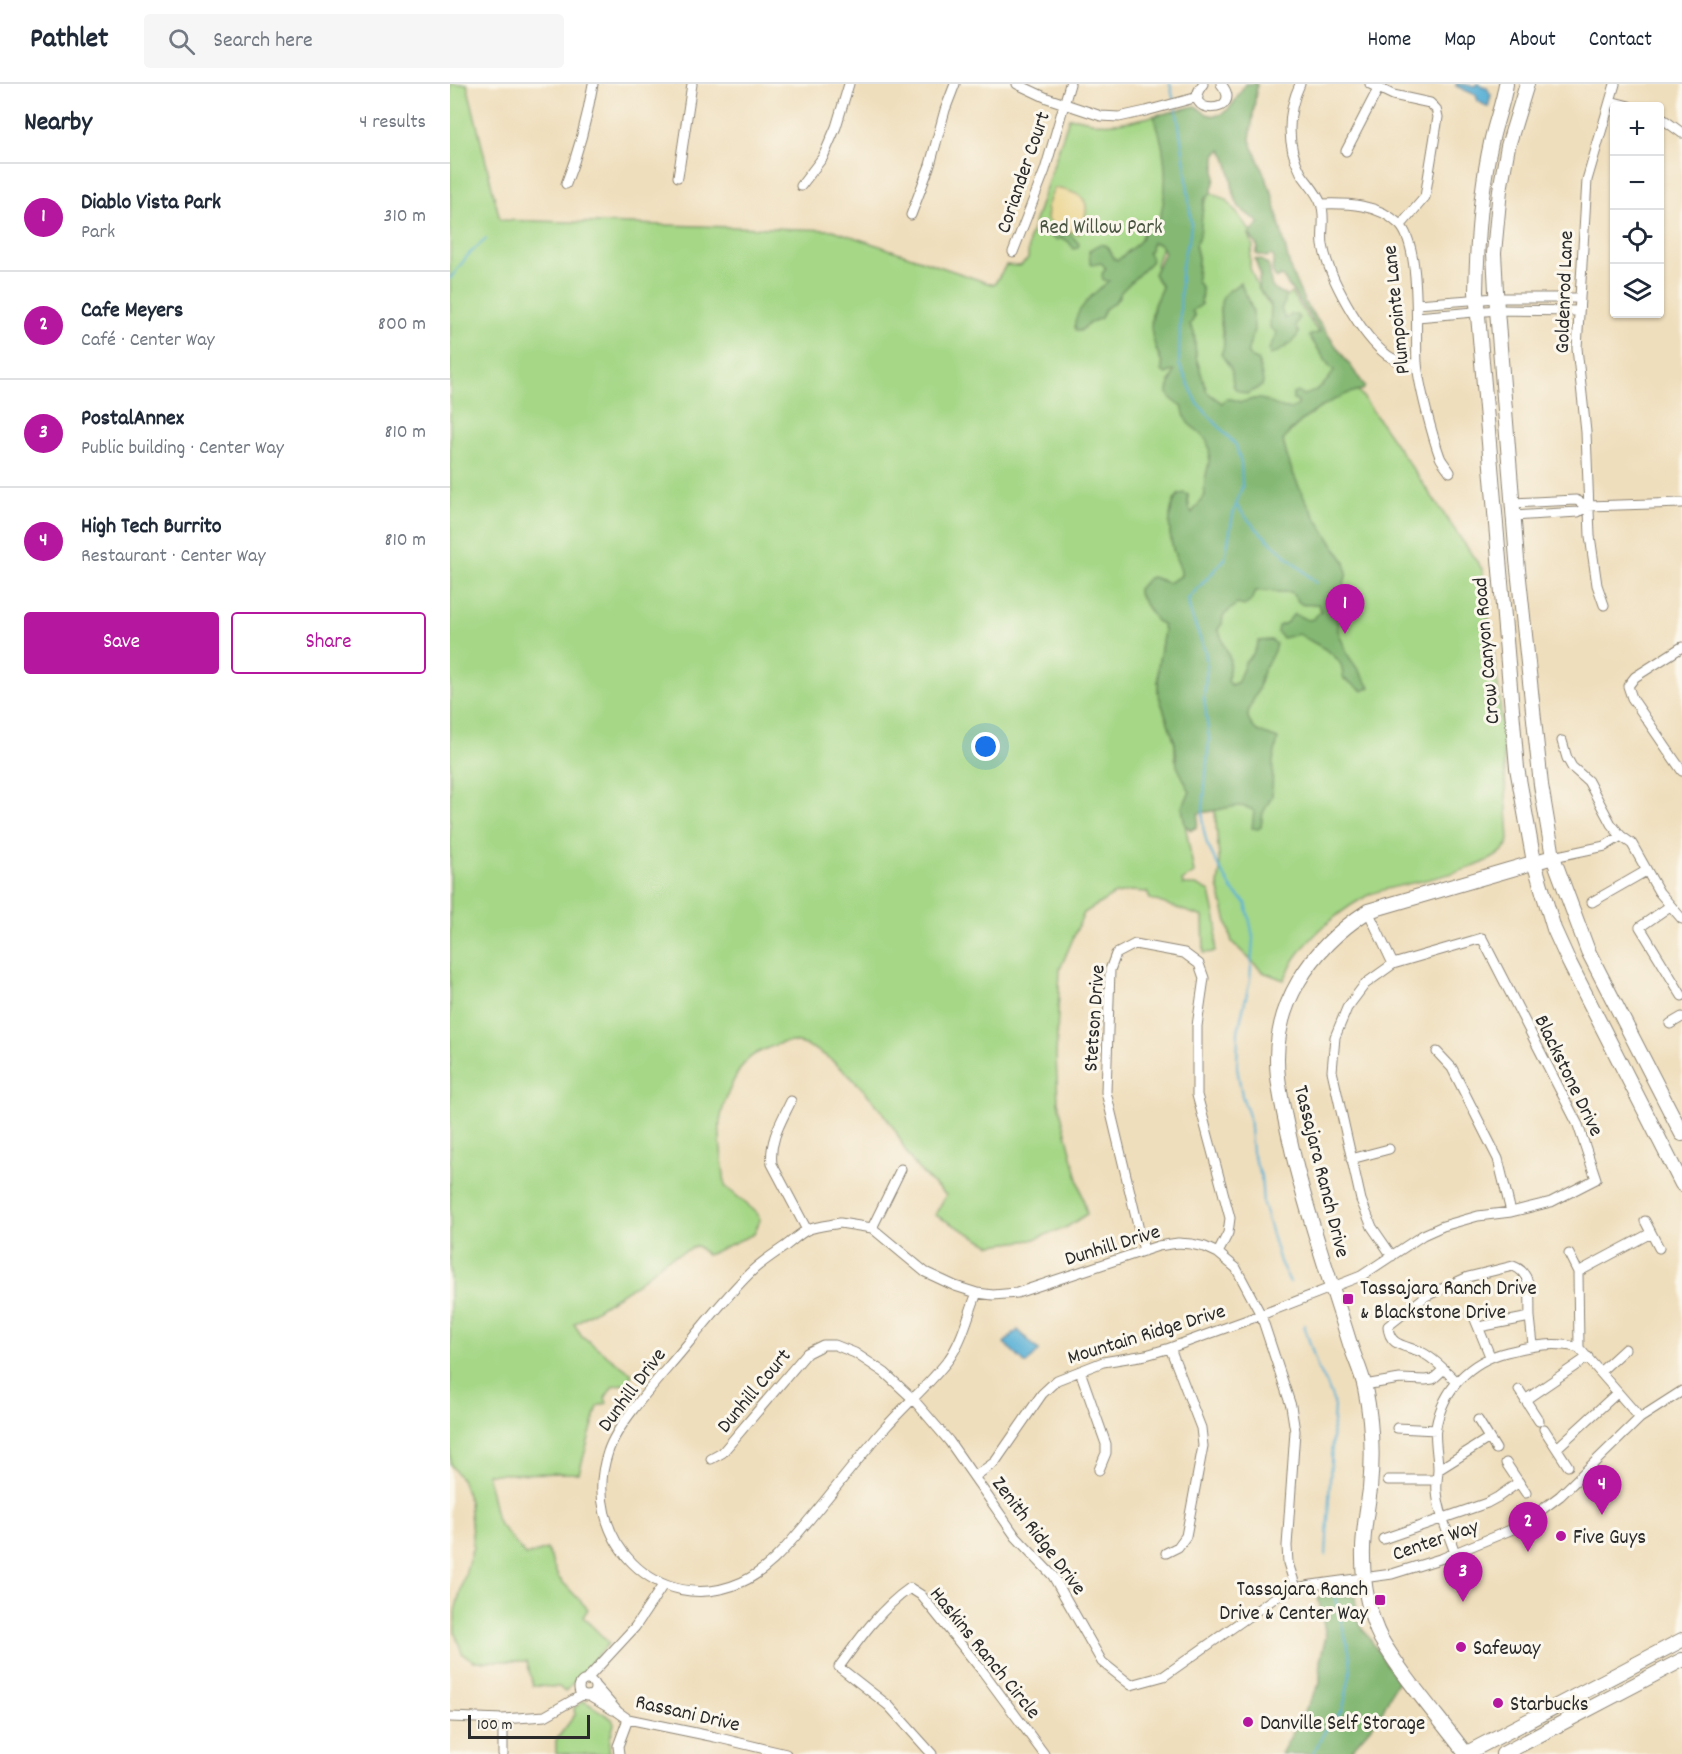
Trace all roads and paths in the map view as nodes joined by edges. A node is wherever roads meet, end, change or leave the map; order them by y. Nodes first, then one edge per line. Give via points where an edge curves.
1 (593, 84) edge
2 (692, 84) edge
3 (849, 84) edge
4 (955, 84) edge
5 (1017, 84) edge
6 (1070, 84) edge
7 (1203, 84) edge
8 (1222, 84) edge
9 (1299, 84) edge
10 (1506, 84) edge
11 (1615, 84) edge
12 (1522, 85) edge
13 (1374, 86) edge
14 (1194, 98) junction
15 (1610, 101) junction
16 (1614, 102) edge
17 (1064, 103) junction
18 (1664, 120) edge
19 (1682, 133) edge
20 (1346, 151) dead end
21 (678, 177) dead end
22 (566, 184) dead end
23 (801, 186) dead end
24 (1322, 204) junction
25 (910, 214) dead end
26 (1401, 225) junction
27 (1013, 252) dead end
28 (1580, 298) junction
29 (1417, 304) junction
30 (1496, 304) junction
31 (1477, 306) junction
32 (1579, 311) junction
33 (1417, 317) junction
34 (1417, 365) junction
35 (1450, 472) dead end
36 (1681, 505) edge
37 (1588, 506) junction
38 (1514, 510) junction
39 (1604, 605) dead end
40 (1682, 648) edge
41 (1562, 741) dead end
42 (1682, 771) edge
43 (1621, 836) junction
44 (1553, 857) junction
45 (1534, 862) junction
46 (1646, 871) junction
47 (1592, 902) dead end
48 (1670, 906) junction
49 (1368, 912) junction
50 (1682, 919) edge
51 (1393, 964) junction
52 (1682, 996) edge
53 (1682, 1017) edge
54 (1670, 1024) dead end
55 (1437, 1053) dead end
56 (791, 1101) dead end
57 (1682, 1134) edge
58 (1389, 1149) dead end
59 (1351, 1159) junction
60 (901, 1169) dead end
61 (1682, 1184) edge
62 (1511, 1212) junction
63 (1645, 1221) dead end
64 (872, 1228) junction
65 (807, 1230) junction
66 (1651, 1233) junction
67 (1659, 1248) dead end
68 (1144, 1251) junction
69 (1218, 1253) junction
70 (1569, 1254) dead end
71 (1392, 1256) junction
72 (1578, 1272) junction
73 (1332, 1287) junction
74 (977, 1293) junction
75 (1472, 1312) dead end
76 (1261, 1315) junction
77 (1530, 1317) junction
78 (1479, 1327) junction
79 (1533, 1345) junction
80 (1170, 1348) junction
81 (1580, 1348) junction
82 (1625, 1350) dead end
83 (1490, 1356) junction
84 (1588, 1358) junction
85 (1444, 1369) junction
86 (1080, 1371) junction
87 (1600, 1372) junction
88 (1457, 1382) junction
89 (1364, 1385) junction
90 (1519, 1390) dead end
91 (1682, 1391) edge
92 (1617, 1393) junction
93 (913, 1399) junction
94 (1525, 1400) junction
95 (1640, 1418) junction
96 (1478, 1420) dead end
97 (1396, 1428) dead end
98 (1436, 1430) junction
99 (1490, 1438) junction
100 (1557, 1448) junction
101 (1496, 1449) dead end
102 (711, 1459) dead end
103 (1506, 1463) dead end
104 (1568, 1466) dead end
105 (1100, 1470) dead end
106 (1437, 1475) junction
107 (974, 1477) junction
108 (1388, 1480) dead end
109 (1519, 1482) junction
110 (1526, 1492) dead end
111 (1443, 1519) junction
112 (1383, 1539) dead end
113 (1455, 1553) junction
114 (1166, 1554) dead end
115 (1364, 1578) junction
116 (663, 1585) junction
117 (1296, 1588) junction
118 (1682, 1640) edge
119 (1682, 1660) edge
120 (592, 1683) junction
121 (583, 1693) junction
122 (618, 1712) junction
123 (450, 1717) edge
124 (503, 1719) junction
125 (628, 1719) junction
126 (503, 1754) edge
127 (619, 1754) edge
128 (786, 1754) edge
129 (932, 1754) edge
130 (1044, 1754) edge
131 (1466, 1754) edge
132 (1503, 1754) edge

1 - 22 street via 587,118
2 - 21 street
3 - 23 street via 823,158
4 - 25 street
5 - 17 street
6 - 17 street, Coriander Court
7 - 14 street
8 - 14 street via 1226,97 1219,107 1207,108
9 - 24 street via 1290,116 1290,140 1301,172
10 - 31 main road, Crow Canyon Road via 1482,193 1477,238
11 - 15 street, Goldenrod Lane
12 - 30 main road, Crow Canyon Road via 1500,190 1494,253
13 - 20 street
13 - 26 street via 1393,95 1430,103 1438,117 1425,197
14 - 17 street via 1119,117 1101,116
15 - 16 street
15 - 28 street, Goldenrod Lane via 1587,180
17 - 27 street, Coriander Court via 1045,170
18 - 19 street
24 - 26 street, Plumpointe Lane via 1368,207
24 - 34 street via 1323,244 1345,300 1386,354
26 - 29 street, Plumpointe Lane via 1412,256
28 - 30 street
28 - 32 street, Goldenrod Lane
29 - 31 street
29 - 33 street, Plumpointe Lane
30 - 31 street
30 - 32 street
30 - 38 main road, Crow Canyon Road
31 - 33 street
31 - 45 main road, Crow Canyon Road via 1517,768
32 - 37 street, Goldenrod Lane via 1577,348 1586,432
33 - 34 street, Plumpointe Lane
34 - 35 street, Plumpointe Lane via 1441,458
36 - 37 street
37 - 38 street via 1578,512
37 - 39 street, Goldenrod Lane via 1597,585
38 - 44 main road, Crow Canyon Road via 1537,749
40 - 42 street via 1635,677 1628,686 1632,698
41 - 43 street via 1572,767 1588,781
43 - 44 street via 1605,846
43 - 46 street via 1640,855
44 - 45 main road, Tassajara Ranch Drive
44 - 57 main road, Crow Canyon Road via 1588,951
45 - 49 main road, Tassajara Ranch Drive
45 - 61 main road, Crow Canyon Road via 1554,929 1569,962
46 - 47 street
46 - 48 street
48 - 50 street
48 - 52 street via 1640,927
49 - 51 street
49 - 73 main road, Tassajara Ranch Drive via 1330,939 1295,985 1277,1047 1282,1107 1307,1210
51 - 59 street, Blackstone Drive via 1365,984 1347,1008 1335,1037 1332,1071
51 - 62 street, Blackstone Drive via 1482,938 1578,1125 1596,1179 1551,1202
53 - 54 street
55 - 62 street via 1452,1068 1498,1159
56 - 65 street via 776,1132 772,1164
58 - 59 street
59 - 71 street, Blackstone Drive via 1372,1227
60 - 64 street
62 - 71 street, Blackstone Drive via 1443,1226
63 - 66 street
64 - 65 street, Dunhill Drive via 840,1223
64 - 74 street, Dunhill Drive via 925,1272
65 - 116 street, Dunhill Drive via 755,1269 727,1297 633,1411 608,1450 602,1486 611,1531 635,1566
66 - 67 street
66 - 72 street
68 - 69 street, Dunhill Drive via 1178,1243
68 - 69 street, Stetson Drive via 1106,1092 1110,970 1116,954 1135,944 1184,953 1199,964 1204,978 1197,1026 1197,1095 1230,1218
68 - 74 street, Dunhill Drive via 1017,1293
69 - 76 street, Dunhill Drive via 1236,1268
70 - 72 street
71 - 73 street, Blackstone Drive via 1361,1276
72 - 81 street
73 - 76 street, Mountain Ridge Drive
73 - 89 main road, Tassajara Ranch Drive
74 - 93 street, Dunhill Drive via 950,1358
75 - 78 street
76 - 80 street, Mountain Ridge Drive
76 - 117 street, Dunhill Drive via 1291,1406 1293,1471 1287,1546
77 - 78 street
77 - 79 street
77 - 85 street via 1526,1277 1513,1266 1468,1277 1426,1296 1388,1326 1389,1333 1394,1342 1422,1353
78 - 83 street
79 - 81 street via 1565,1344
79 - 83 street
80 - 86 street, Mountain Ridge Drive via 1103,1362
80 - 114 street via 1201,1428 1203,1446 1186,1536
81 - 84 street
82 - 87 street
83 - 88 street
84 - 87 street
84 - 94 street
85 - 88 street
85 - 89 street via 1425,1380 1400,1379
86 - 105 street via 1106,1444
86 - 107 street, Mountain Ridge Drive via 1057,1380 1042,1394 995,1462
87 - 92 street
88 - 98 street
89 - 115 main road, Tassajara Ranch Drive via 1372,1454
90 - 94 street
91 - 95 street, Center Way
92 - 95 street
92 - 100 street
93 - 102 street, Dunhill Court via 855,1353 823,1345 807,1353 722,1454
93 - 107 street, Zenith Ridge Drive
93 - 116 street, Dunhill Drive via 766,1567 726,1588 702,1591
94 - 100 street
95 - 113 street, Center Way via 1540,1512 1520,1526
96 - 99 street
97 - 98 street
98 - 106 street
99 - 101 street
99 - 106 street
100 - 104 street
103 - 109 street
106 - 108 street
106 - 111 street
107 - 117 street, Zenith Ridge Drive via 1016,1538 1053,1576 1102,1662 1131,1685 1164,1676 1276,1597
109 - 110 street
109 - 111 street via 1487,1503
111 - 112 street
111 - 113 street
113 - 115 street, Center Way via 1392,1574
115 - 117 street, Zenith Ridge Drive
115 - 131 main road, Tassajara Ranch Drive via 1380,1637
116 - 120 street
118 - 131 main road
119 - 132 main road
120 - 121 street via 595,1691
120 - 121 street via 581,1682
120 - 122 street, Rassani Drive
121 - 122 street, Rassani Drive
121 - 124 street via 545,1716
122 - 125 street, Rassani Drive
123 - 124 street
124 - 126 street
125 - 127 street
125 - 128 street, Rassani Drive
129 - 130 street, Haskins Ranch Circle via 889,1706 839,1667 868,1628 910,1588 921,1595 984,1673

